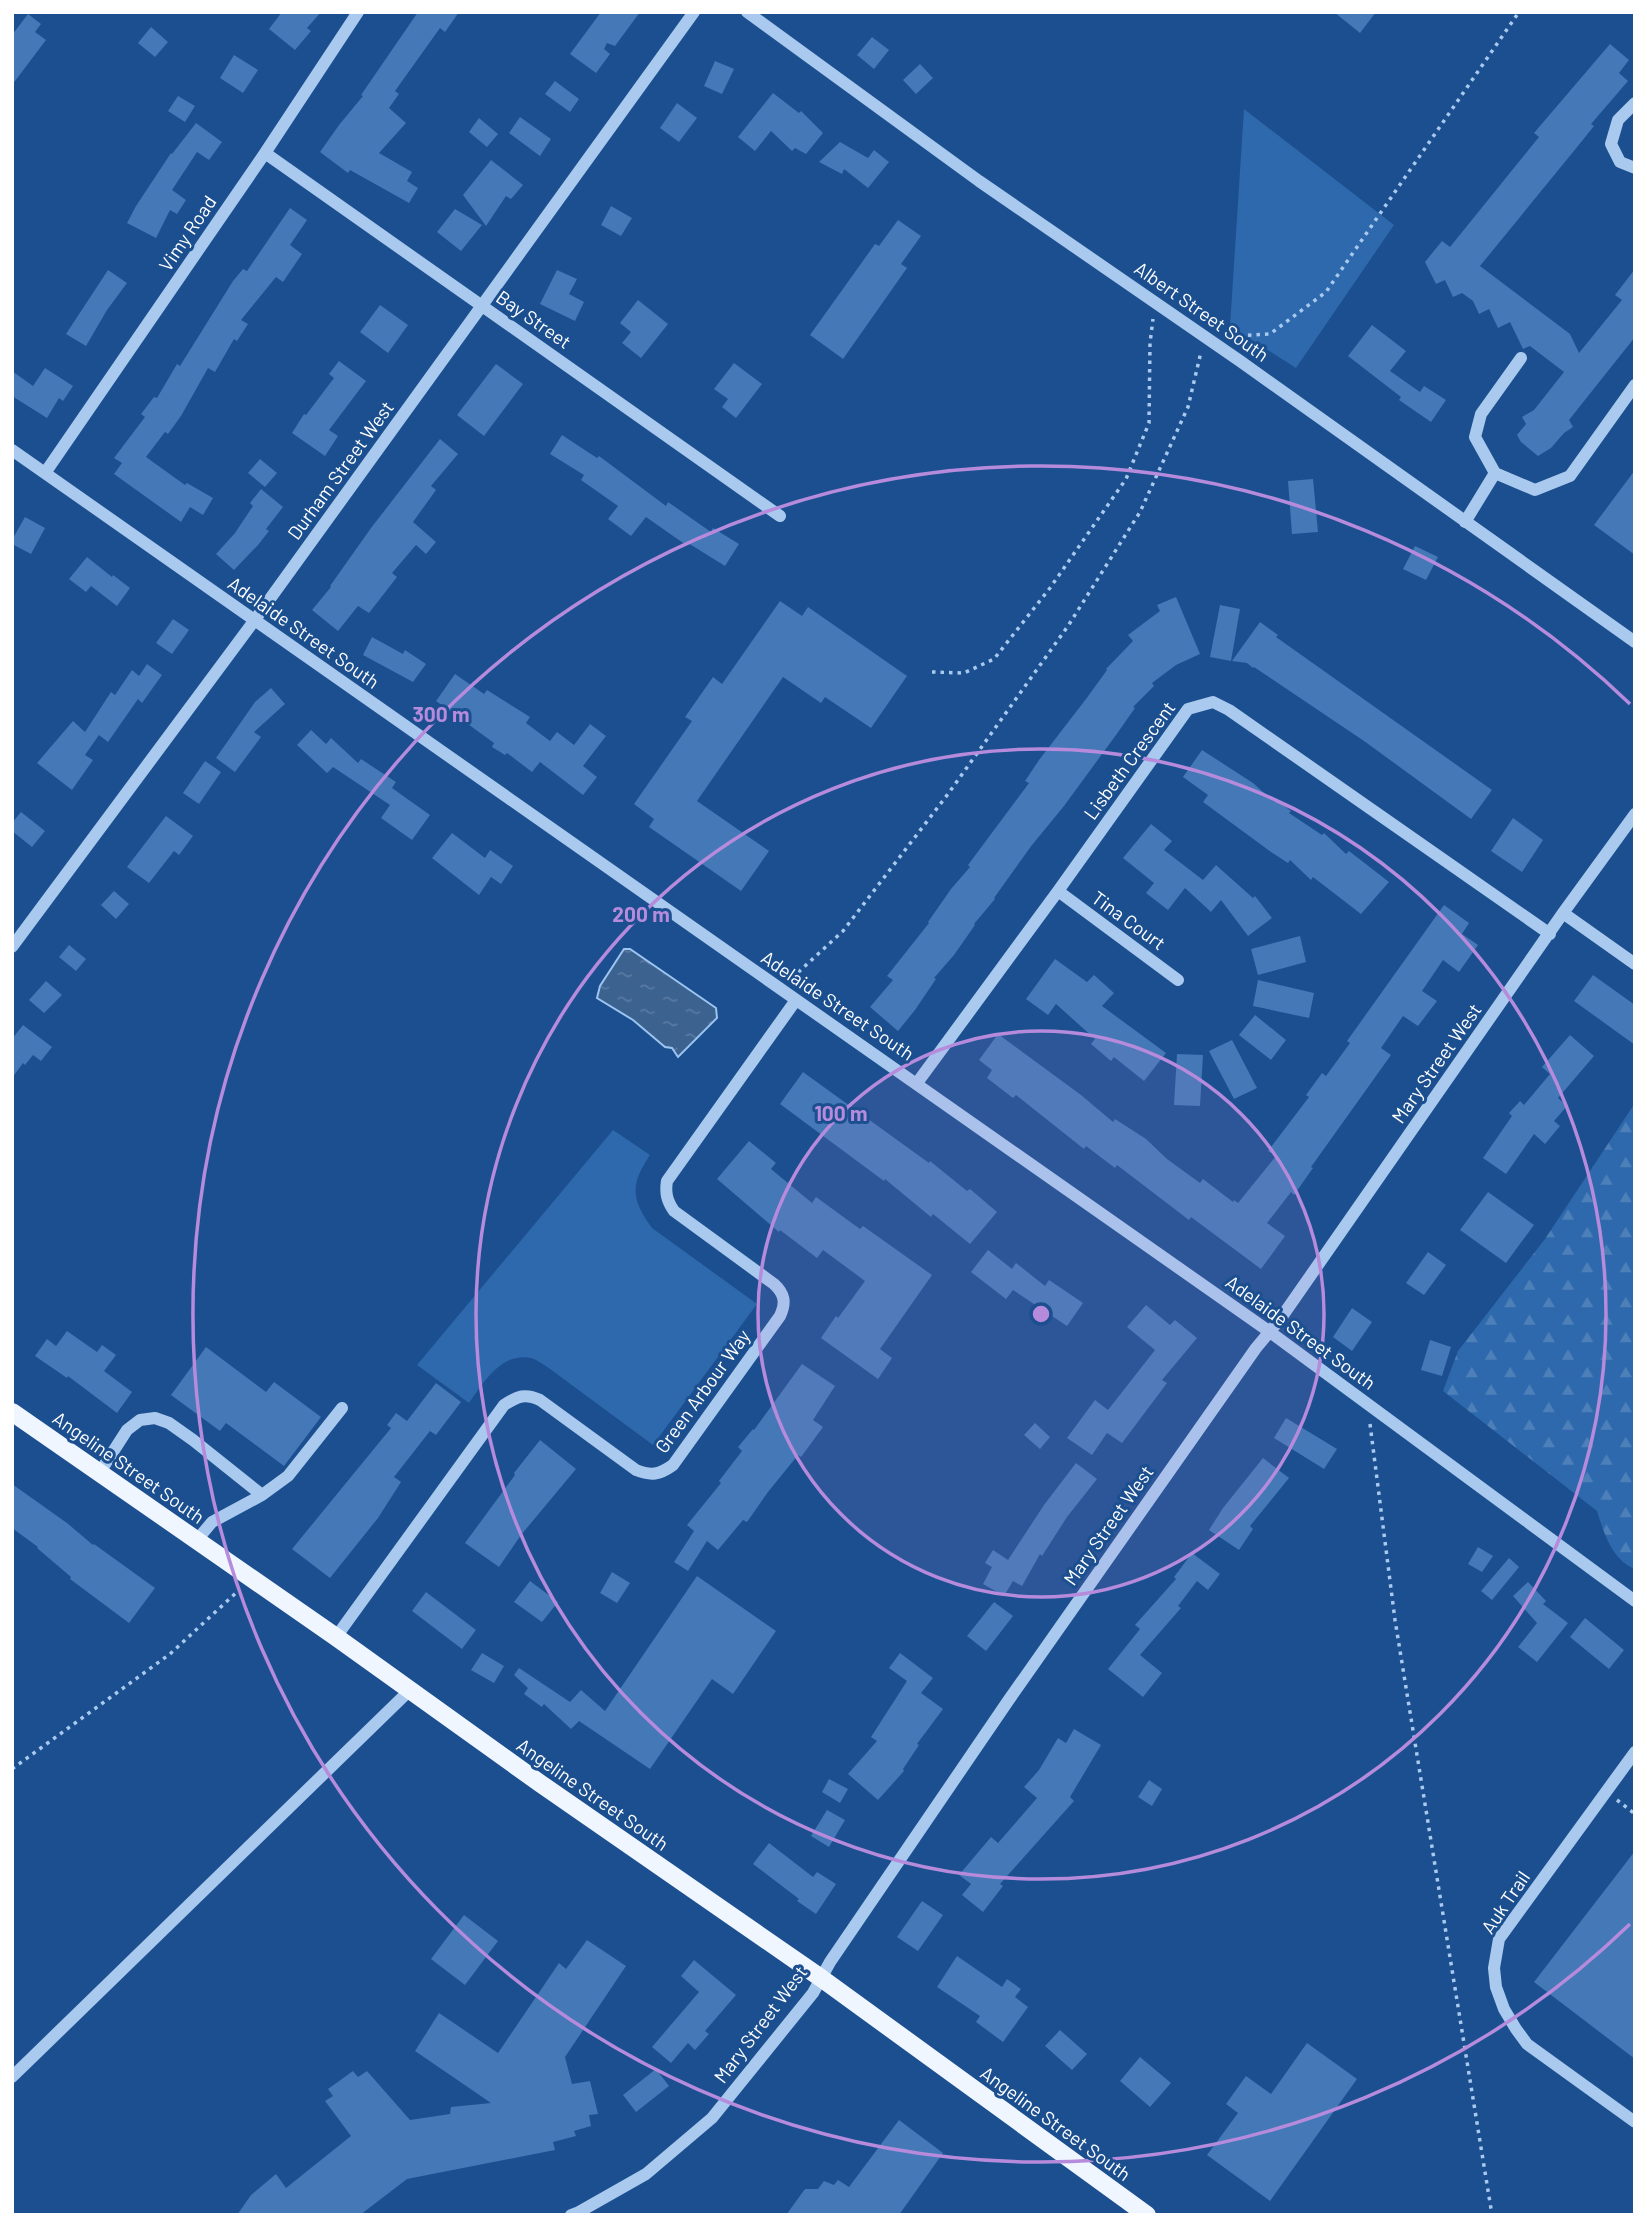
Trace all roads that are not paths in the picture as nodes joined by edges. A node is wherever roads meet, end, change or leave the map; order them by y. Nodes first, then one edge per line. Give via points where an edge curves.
1 (358, 12) edge
2 (694, 12) edge
3 (747, 12) edge
4 (1635, 103) edge
5 (265, 153) junction
6 (1635, 168) edge
7 (483, 307) junction
8 (1521, 358) dead end
9 (1635, 386) edge
10 (12, 450) edge
11 (45, 473) junction
12 (1495, 473) junction
13 (780, 516) dead end
14 (1465, 522) junction
15 (254, 621) junction
16 (1635, 642) edge
17 (1635, 814) edge
18 (1058, 891) junction
19 (1563, 913) junction
20 (1550, 934) junction
21 (12, 947) edge
22 (1635, 964) edge
23 (1178, 979) dead end
24 (796, 1000) junction
25 (917, 1083) junction
26 (1270, 1332) junction
27 (342, 1408) dead end
28 (12, 1412) edge
29 (100, 1472) junction
30 (262, 1495) junction
31 (197, 1539) junction
32 (1635, 1601) edge
33 (336, 1637) junction
34 (410, 1690) junction
35 (1635, 1752) edge
36 (821, 1978) junction
37 (12, 2077) edge
38 (1635, 2122) edge
39 (1144, 2214) edge
40 (571, 2215) edge

1 - 5 street, Vimy Road
2 - 7 street, Durham Street West
3 - 14 street, Albert Street South
4 - 6 street via 1618,120 1611,144 1620,162
5 - 7 street, Bay Street
5 - 11 street, Vimy Road
7 - 13 street, Bay Street
7 - 15 street, Durham Street West
8 - 12 street via 1481,414 1475,437
9 - 12 street via 1570,476 1535,490
10 - 11 street, Adelaide Street South
11 - 15 street, Adelaide Street South
12 - 14 street
14 - 16 street, Albert Street South
15 - 21 street, Durham Street West
15 - 24 street, Adelaide Street South
17 - 19 street, Mary Street West
18 - 20 street, Lisbeth Crescent via 1188,709 1213,702
18 - 23 street, Tina Court
18 - 25 street, Lisbeth Crescent
19 - 20 street, Mary Street West
19 - 22 street
20 - 26 street, Mary Street West
24 - 25 street, Adelaide Street South
24 - 33 street, Green Arbour Way via 667,1181 668,1203 674,1211 774,1283 784,1298 780,1316 673,1465 661,1474 648,1475 540,1400 516,1397 505,1405
25 - 26 street, Adelaide Street South
26 - 32 street, Adelaide Street South
26 - 36 street, Mary Street West via 1016,1690
27 - 30 street via 293,1471
28 - 29 main road, Angeline Street South
29 - 30 street via 127,1430 140,1420 155,1418 185,1434
29 - 31 main road, Angeline Street South
30 - 31 street via 212,1522
31 - 33 main road, Angeline Street South
33 - 34 main road, Angeline Street South
34 - 36 main road, Angeline Street South
34 - 37 street
35 - 38 street, Auk Trail via 1499,1940 1494,1968 1504,2009 1528,2044
36 - 39 main road, Angeline Street South
36 - 40 street, Mary Street West via 712,2118 646,2174

